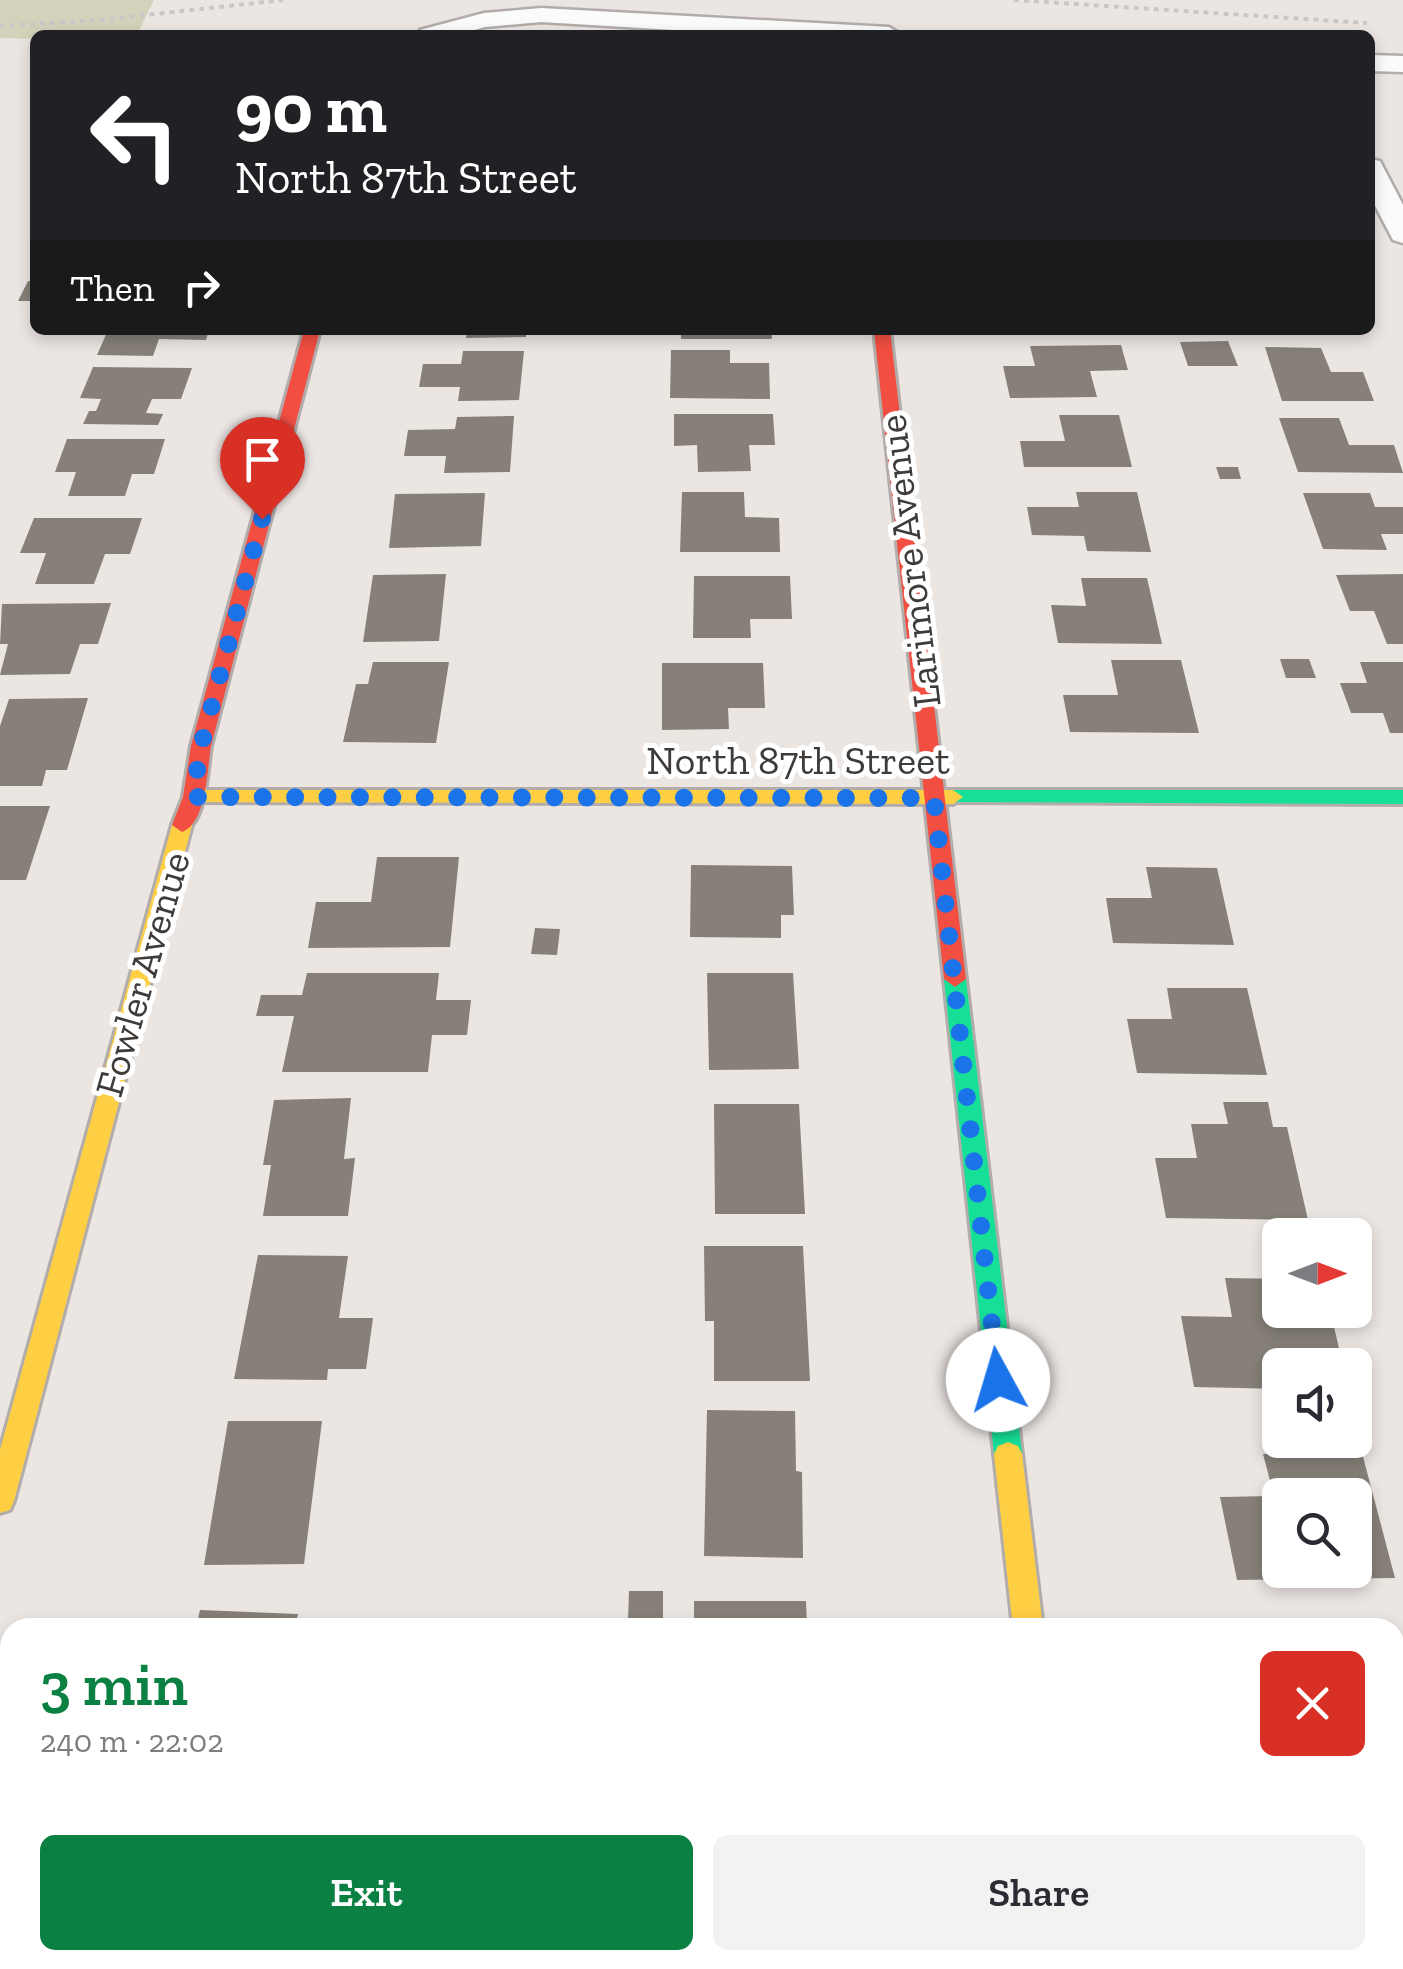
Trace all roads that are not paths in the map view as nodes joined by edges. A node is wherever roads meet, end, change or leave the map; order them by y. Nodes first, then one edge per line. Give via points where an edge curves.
1 (446, 30) edge
2 (788, 30) edge
3 (1375, 63) edge
4 (1403, 64) edge
5 (1375, 177) edge
6 (1403, 234) edge
7 (311, 335) edge
8 (883, 335) edge
9 (193, 797) junction
10 (1403, 797) edge
11 (934, 798) junction
12 (2, 1476) edge
13 (1027, 1618) edge

1 - 2 street via 541,15
3 - 4 street
5 - 6 street
7 - 9 street, Fowler Avenue
8 - 11 street, Larimore Avenue
9 - 11 street, North 87th Street
9 - 12 street, Fowler Avenue via 174,844
10 - 11 street, North 87th Street
11 - 13 street, Larimore Avenue

